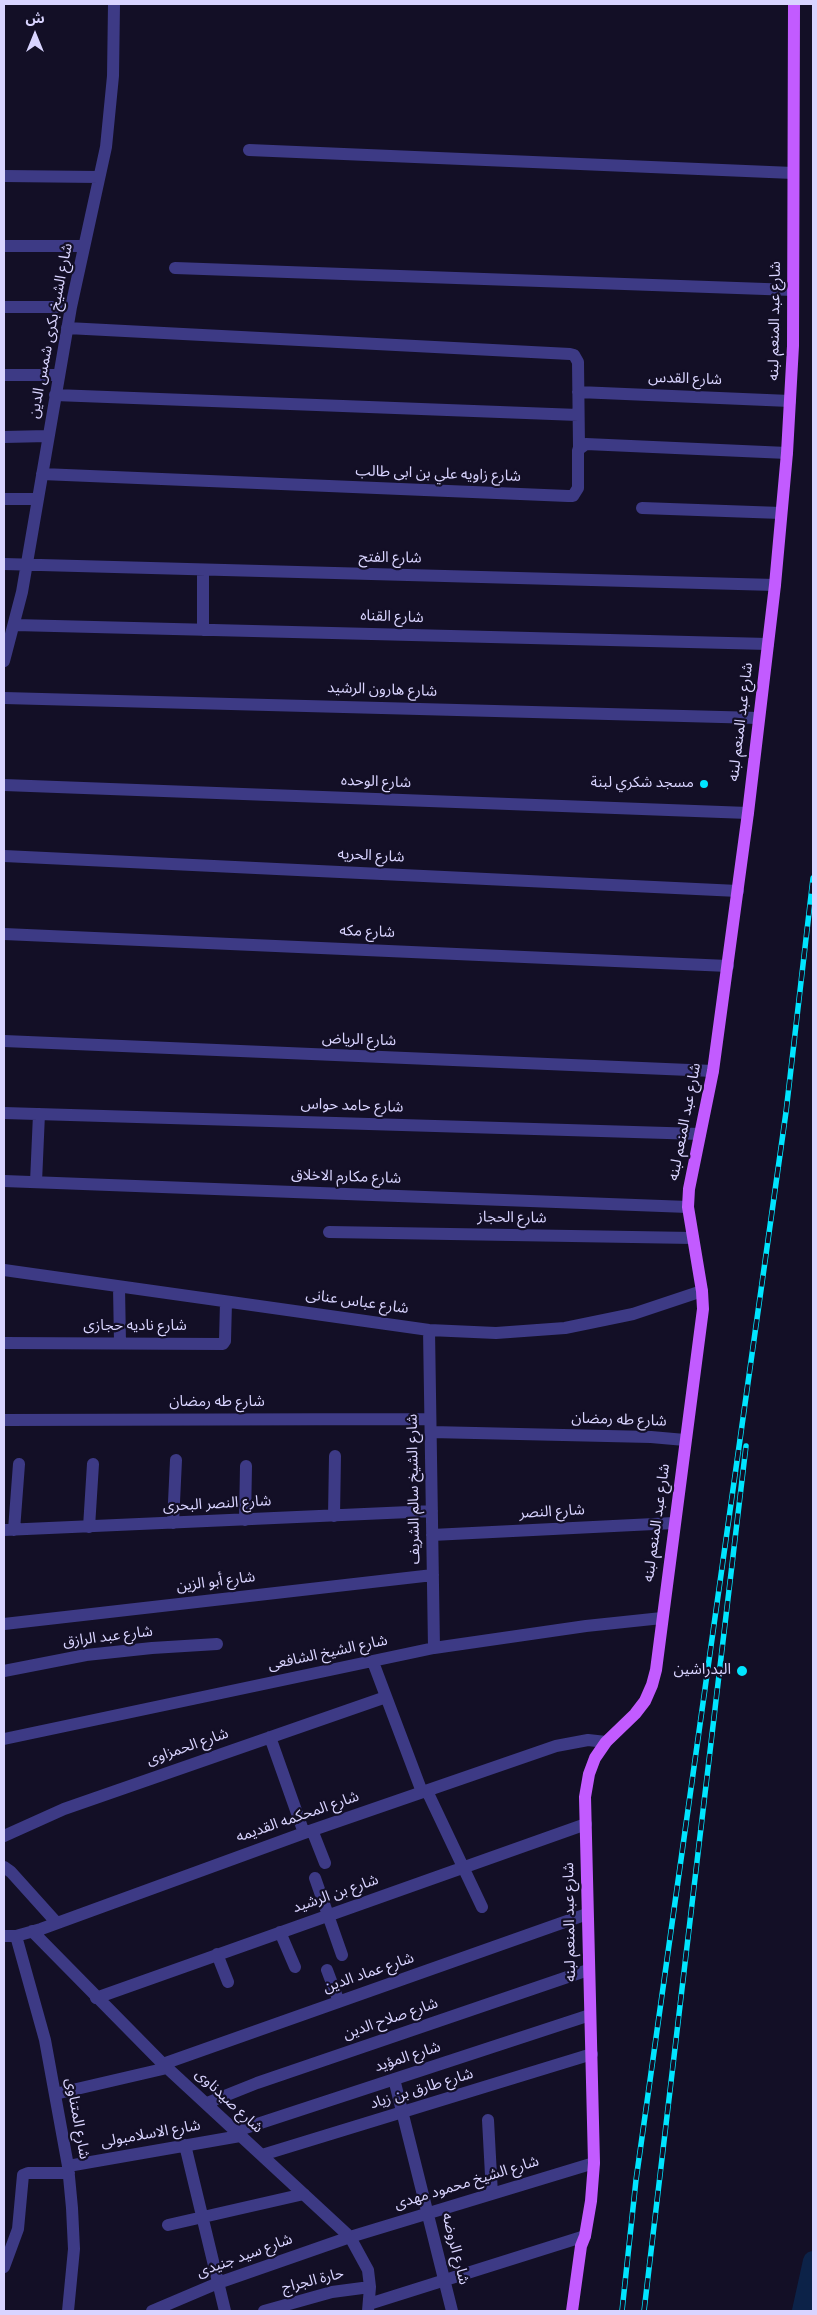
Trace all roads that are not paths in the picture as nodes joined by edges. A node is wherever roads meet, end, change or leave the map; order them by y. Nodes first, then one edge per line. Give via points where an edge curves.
1 (114, 4) edge
2 (794, 4) edge
3 (249, 150) dead end
4 (794, 173) junction
5 (4, 176) edge
6 (99, 178) junction
7 (4, 246) edge
8 (84, 246) junction
9 (175, 268) dead end
10 (793, 290) junction
11 (4, 307) edge
12 (71, 307) junction
13 (67, 328) junction
14 (4, 375) edge
15 (59, 375) junction
16 (578, 392) junction
17 (55, 395) junction
18 (790, 401) junction
19 (578, 415) junction
20 (48, 436) junction
21 (4, 437) edge
22 (579, 447) junction
23 (787, 453) junction
24 (42, 474) junction
25 (4, 499) edge
26 (38, 499) junction
27 (642, 508) dead end
28 (781, 514) junction
29 (26, 563) junction
30 (4, 564) edge
31 (203, 570) junction
32 (775, 585) junction
33 (15, 625) junction
34 (203, 630) junction
35 (7, 643) edge
36 (768, 644) junction
37 (4, 661) edge
38 (4, 698) edge
39 (759, 718) junction
40 (4, 785) edge
41 (748, 813) junction
42 (4, 856) edge
43 (738, 891) junction
44 (4, 934) edge
45 (728, 966) junction
46 (4, 1041) edge
47 (713, 1071) junction
48 (4, 1113) edge
49 (40, 1114) junction
50 (700, 1134) junction
51 (4, 1181) edge
52 (36, 1182) junction
53 (688, 1207) junction
54 (329, 1232) dead end
55 (693, 1238) junction
56 (4, 1270) edge
57 (119, 1287) junction
58 (702, 1291) junction
59 (226, 1302) junction
60 (429, 1330) junction
61 (4, 1343) edge
62 (120, 1343) junction
63 (4, 1420) edge
64 (430, 1426) junction
65 (685, 1440) junction
66 (334, 1456) dead end
67 (176, 1460) dead end
68 (19, 1464) dead end
69 (93, 1464) dead end
70 (246, 1466) dead end
71 (432, 1511) junction
72 (334, 1516) junction
73 (246, 1520) junction
74 (173, 1523) junction
75 (674, 1523) junction
76 (89, 1527) junction
77 (9, 1530) edge
78 (432, 1536) junction
79 (432, 1574) junction
80 (662, 1618) junction
81 (4, 1624) edge
82 (217, 1644) dead end
83 (434, 1648) junction
84 (373, 1662) junction
85 (4, 1671) edge
86 (386, 1697) junction
87 (270, 1737) junction
88 (4, 1739) edge
89 (606, 1742) junction
90 (424, 1791) junction
91 (586, 1824) junction
92 (308, 1832) junction
93 (4, 1836) edge
94 (324, 1864) dead end
95 (4, 1867) edge
96 (464, 1868) junction
97 (315, 1878) dead end
98 (482, 1907) dead end
99 (587, 1914) junction
100 (328, 1915) junction
101 (56, 1922) junction
102 (32, 1931) junction
103 (280, 1932) junction
104 (10, 1936) edge
105 (217, 1954) junction
106 (342, 1955) dead end
107 (295, 1967) dead end
108 (327, 1970) dead end
109 (588, 1970) junction
110 (228, 1982) dead end
111 (96, 1998) junction
112 (339, 2002) junction
113 (590, 2015) junction
114 (592, 2054) junction
115 (165, 2066) junction
116 (394, 2079) junction
117 (55, 2094) junction
118 (207, 2103) junction
119 (402, 2113) junction
120 (488, 2120) dead end
121 (238, 2134) junction
122 (185, 2145) junction
123 (262, 2156) junction
124 (594, 2163) junction
125 (68, 2170) junction
126 (304, 2194) junction
127 (492, 2194) junction
128 (428, 2213) junction
129 (202, 2217) junction
130 (168, 2226) dead end
131 (585, 2236) junction
132 (350, 2237) junction
133 (4, 2267) edge
134 (445, 2281) junction
135 (218, 2283) junction
136 (370, 2287) junction
137 (368, 2307) edge
138 (68, 2311) edge
139 (152, 2311) edge
140 (225, 2311) edge
141 (264, 2311) edge
142 (452, 2311) edge
143 (572, 2311) edge

1 - 6 street, شارع الشيخ بكرى شمس الدين via 111,108
2 - 4 main road, شارع عبد المنعم لبنه
3 - 4 street
4 - 10 main road, شارع عبد المنعم لبنه
5 - 6 street
6 - 8 street, شارع الشيخ بكرى شمس الدين
7 - 8 street
8 - 12 street, شارع الشيخ بكرى شمس الدين
9 - 10 street
10 - 18 main road, شارع عبد المنعم لبنه
11 - 12 street
12 - 13 street, شارع الشيخ بكرى شمس الدين
13 - 15 street, شارع الشيخ بكرى شمس الدين
13 - 16 street via 570,354 578,362
14 - 15 street
15 - 17 street, شارع الشيخ بكرى شمس الدين
16 - 18 street, شارع القدس
16 - 19 street
17 - 19 street
17 - 20 street, شارع الشيخ بكرى شمس الدين
18 - 23 main road, شارع عبد المنعم لبنه
19 - 22 street
20 - 21 street
20 - 24 street, شارع الشيخ بكرى شمس الدين
22 - 23 street via 586,444
22 - 24 street, شارع زاويه علي بن ابى طالب via 578,488 573,496
23 - 28 main road, شارع عبد المنعم لبنه
24 - 26 street, شارع الشيخ بكرى شمس الدين
25 - 26 street
26 - 29 street, شارع الشيخ بكرى شمس الدين
27 - 28 street
28 - 32 main road, شارع عبد المنعم لبنه
29 - 30 street, شارع الفتح
29 - 31 street, شارع الفتح
29 - 33 street, شارع الشيخ بكرى شمس الدين
31 - 32 street, شارع الفتح
31 - 34 street
32 - 36 main road, شارع عبد المنعم لبنه
33 - 34 street, شارع القناه
33 - 35 street, شارع الشيخ بكرى شمس الدين
34 - 36 street, شارع القناه
35 - 37 street, شارع الشيخ بكرى شمس الدين
36 - 39 main road, شارع عبد المنعم لبنه
38 - 39 street, شارع هارون الرشيد
39 - 41 main road, شارع عبد المنعم لبنه
40 - 41 street, شارع الوحده
41 - 43 main road, شارع عبد المنعم لبنه
42 - 43 street, شارع الحريه
43 - 45 main road, شارع عبد المنعم لبنه
44 - 45 street, شارع مكه
45 - 47 main road, شارع عبد المنعم لبنه
46 - 47 street, شارع الرياض
47 - 50 main road, شارع عبد المنعم لبنه
48 - 49 street, شارع حامد حواس
49 - 50 street, شارع حامد حواس
49 - 52 street
50 - 53 main road, شارع عبد المنعم لبنه via 691,1168
51 - 52 street, شارع مكارم الاخلاق
52 - 53 street, شارع مكارم الاخلاق
53 - 55 main road, شارع عبد المنعم لبنه
54 - 55 street, شارع الحجاز
55 - 58 main road, شارع عبد المنعم لبنه
56 - 57 street, شارع عباس عنانى
57 - 59 street, شارع عباس عنانى
57 - 62 street
58 - 60 street, شارع عباس عنانى via 633,1314 565,1328 496,1333
58 - 65 main road, شارع عبد المنعم لبنه via 702,1326
59 - 60 street, شارع عباس عنانى
59 - 62 street, شارع ناديه حجازى via 226,1341 223,1344
60 - 64 street, شارع الشيخ سالم الشريف
61 - 62 street, شارع ناديه حجازى
63 - 64 street, شارع طه رمضان
64 - 65 street, شارع طه رمضان
64 - 71 street, شارع الشيخ سالم الشريف
65 - 75 main road, شارع عبد المنعم لبنه
66 - 72 street
67 - 74 street
68 - 77 street
69 - 76 street
70 - 73 street
71 - 72 street, شارع النصر البحرى
71 - 78 street, شارع الشيخ سالم الشريف
72 - 73 street, شارع النصر البحرى
73 - 74 street, شارع النصر البحرى
74 - 76 street, شارع النصر البحرى
75 - 78 street, شارع النصر
75 - 80 main road, شارع عبد المنعم لبنه
76 - 77 street, شارع النصر البحرى
78 - 79 street, شارع الشيخ سالم الشريف
79 - 81 street, شارع أبو الزين
79 - 83 street, شارع الشيخ سالم الشريف
80 - 83 street, شارع الشيخ الشافعى
80 - 89 main road, شارع عبد المنعم لبنه via 652,1685 645,1701
82 - 85 street, شارع عبد الرازق via 86,1655
83 - 84 street, شارع الشيخ الشافعى
84 - 86 street
84 - 88 street, شارع الشيخ الشافعى
86 - 87 street, شارع الحمزاوى
86 - 90 street
87 - 92 street
87 - 93 street, شارع الحمزاوى via 64,1809
89 - 90 street, شارع المحكمه القديمه via 588,1740 556,1746
89 - 91 main road, شارع عبد المنعم لبنه via 589,1774 585,1797
90 - 92 street, شارع المحكمه القديمه
90 - 96 street
91 - 96 street, شارع بن الرشيد
91 - 99 main road, شارع عبد المنعم لبنه
92 - 94 street
92 - 101 street, شارع المحكمه القديمه
95 - 101 street
96 - 98 street
96 - 100 street, شارع بن الرشيد
97 - 100 street
99 - 109 main road, شارع عبد المنعم لبنه
99 - 112 street, شارع عماد الدين
100 - 103 street, شارع بن الرشيد
100 - 106 street
101 - 102 street, شارع المحكمه القديمه
102 - 104 street, شارع المحكمه القديمه
102 - 111 street, شارع صيدناوى
103 - 105 street, شارع بن الرشيد
103 - 107 street
104 - 117 street, شارع المتناوى via 32,1988
105 - 110 street
105 - 111 street, شارع بن الرشيد
108 - 112 street
109 - 113 main road, شارع عبد المنعم لبنه
109 - 118 street, شارع صلاح الدين via 256,2083
111 - 115 street, شارع صيدناوى
112 - 115 street, شارع عماد الدين
113 - 114 main road, شارع عبد المنعم لبنه
113 - 116 street, شارع المؤيد
114 - 119 street, شارع طارق بن زياد
114 - 124 main road, شارع عبد المنعم لبنه
115 - 117 street, شارع عماد الدين
115 - 118 street, شارع صيدناوى
116 - 119 street, شارع الروضه
116 - 121 street, شارع المؤيد
117 - 125 street, شارع المتناوى
118 - 121 street, شارع صيدناوى
119 - 123 street, شارع طارق بن زياد
119 - 128 street, شارع الروضه
120 - 127 street
121 - 122 street, شارع الاسلامبولى
121 - 123 street, شارع صيدناوى
122 - 125 street, شارع الاسلامبولى
122 - 129 street
123 - 126 street, شارع صيدناوى
124 - 127 street, شارع الشيخ محمود مهدى
124 - 131 main road, شارع عبد المنعم لبنه
125 - 133 street, شارع الاسلامبولى via 23,2175 18,2229
125 - 138 street, شارع المتناوى via 74,2249
126 - 129 street
126 - 132 street, شارع صيدناوى
127 - 128 street, شارع الشيخ محمود مهدى
128 - 132 street, شارع الشيخ محمود مهدى
128 - 134 street, شارع الروضه
129 - 130 street
129 - 135 street
131 - 134 street
131 - 143 main road, شارع عبد المنعم لبنه
132 - 135 street, شارع سيد جنيدى
132 - 136 street, شارع صيدناوى via 368,2270
134 - 137 street
134 - 142 street, شارع الروضه
135 - 139 street, شارع سيد جنيدى
135 - 140 street
136 - 137 street, شارع صيدناوى
136 - 141 street, حارة الجراج via 332,2292

